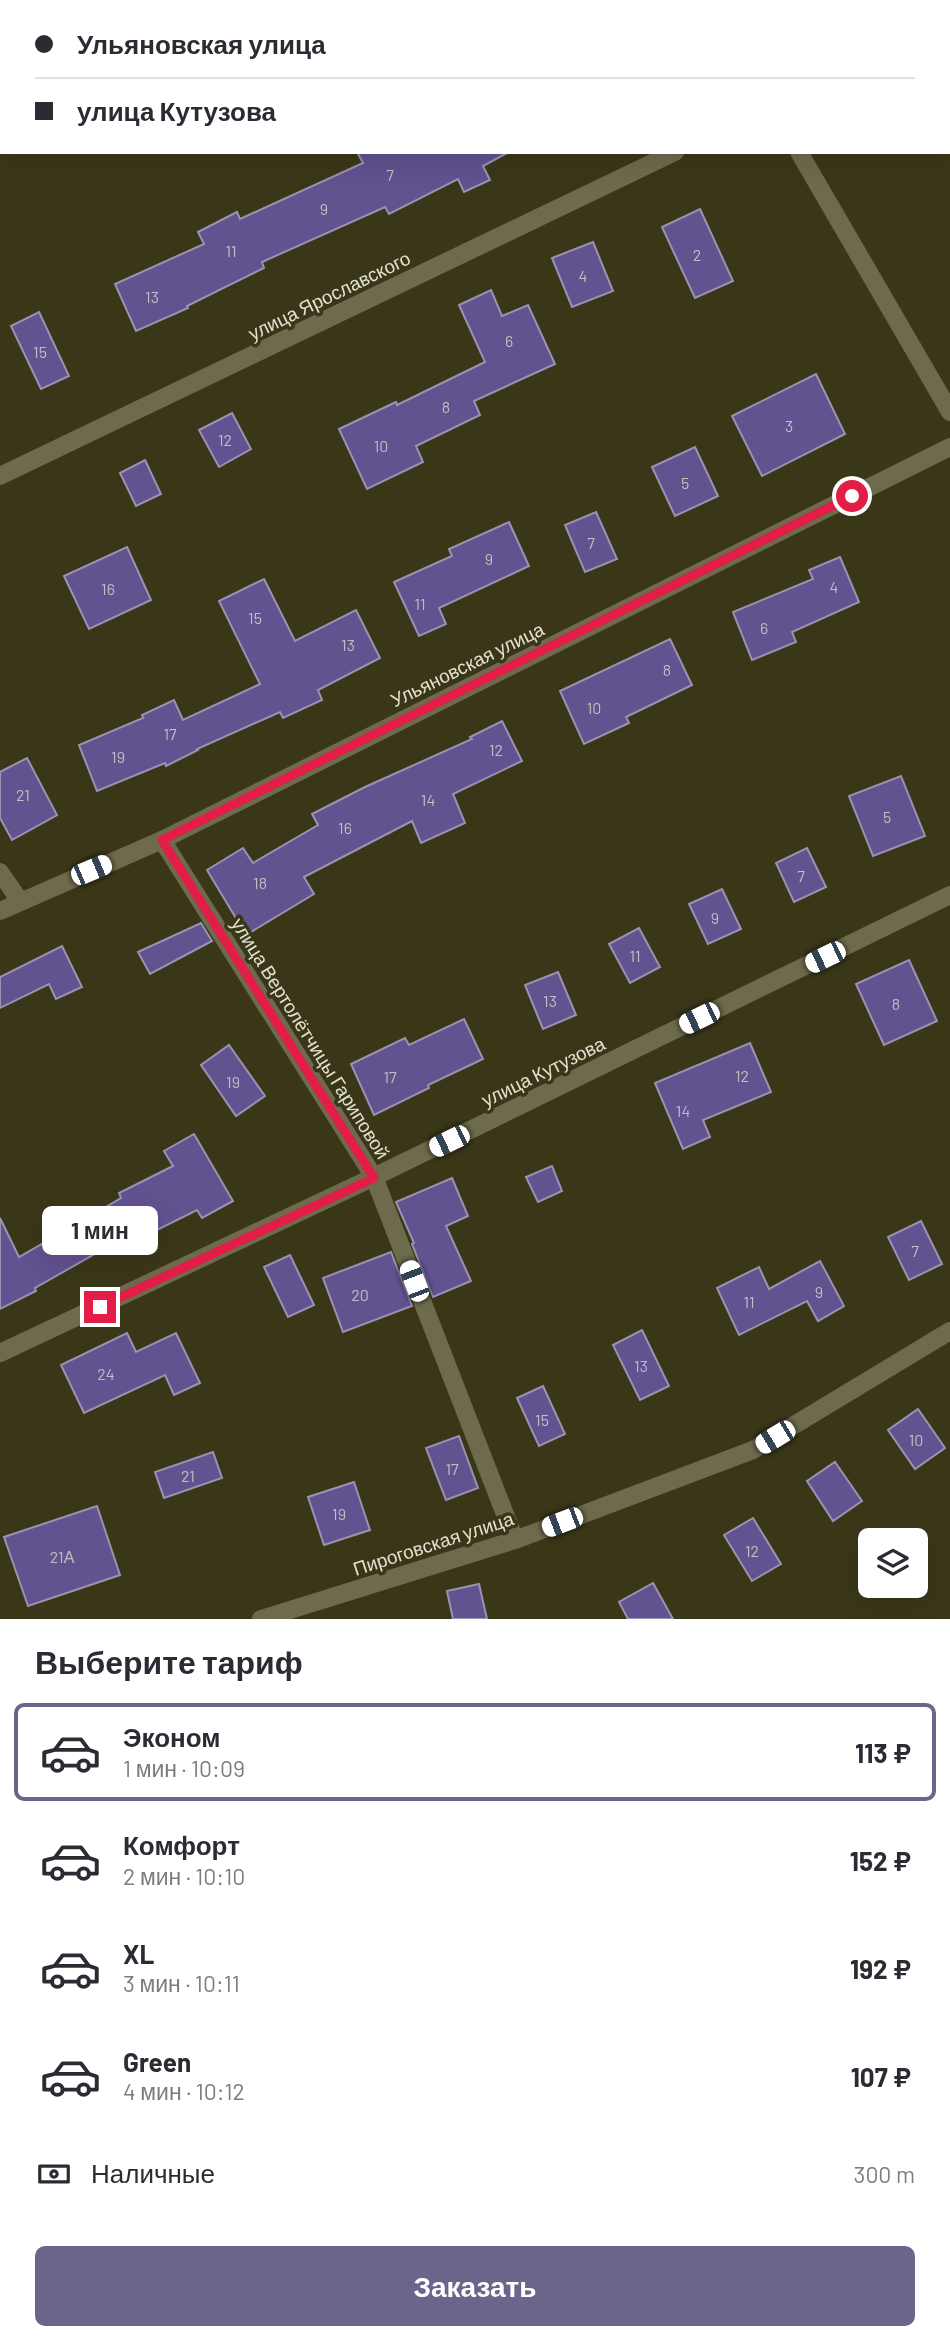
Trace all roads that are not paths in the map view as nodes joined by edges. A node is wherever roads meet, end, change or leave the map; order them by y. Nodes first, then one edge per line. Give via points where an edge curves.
1 (671, 154) edge
2 (800, 154) edge
3 (950, 412) edge
4 (950, 447) edge
5 (0, 476) edge
6 (162, 840) junction
7 (0, 872) edge
8 (950, 895) edge
9 (20, 901) junction
10 (0, 911) edge
11 (374, 1178) junction
12 (950, 1331) edge
13 (0, 1353) edge
14 (515, 1540) junction
15 (261, 1619) edge

1 - 5 street, улица Ярославского
2 - 3 street
4 - 6 street, Ульяновская улица
6 - 9 street, Ульяновская улица
6 - 11 street, улица Вертолётчицы Гариповой
7 - 9 street
8 - 11 street, улица Кутузова
9 - 10 street, Ульяновская улица
11 - 13 street, улица Кутузова
11 - 14 street, улица Вертолётчицы Гариповой
12 - 14 street, Пироговская улица via 753,1450
14 - 15 street, Пироговская улица

